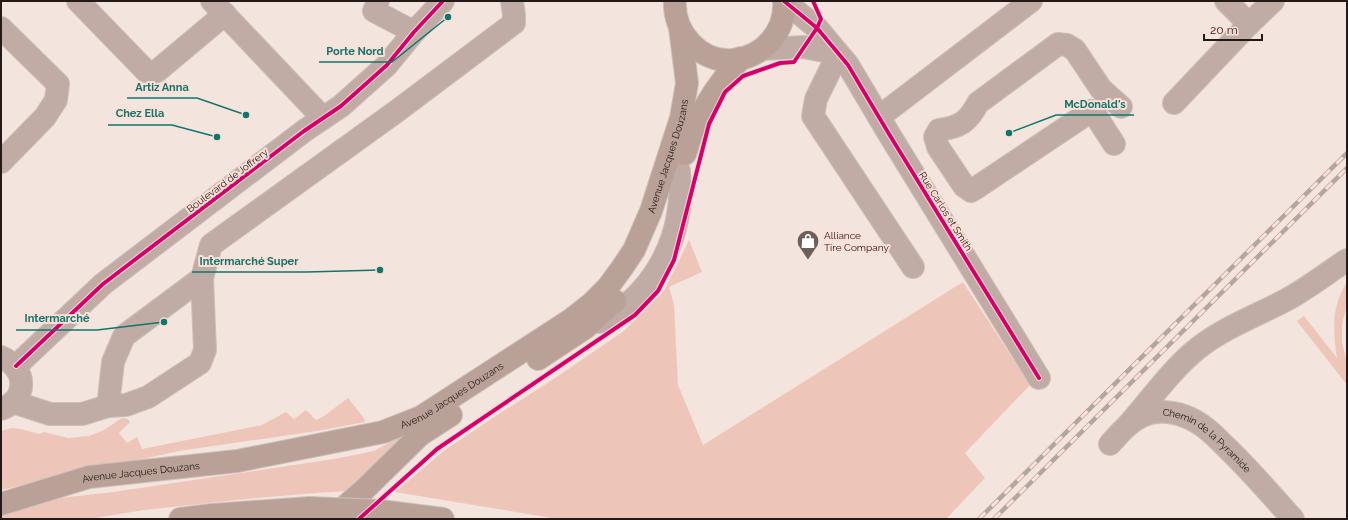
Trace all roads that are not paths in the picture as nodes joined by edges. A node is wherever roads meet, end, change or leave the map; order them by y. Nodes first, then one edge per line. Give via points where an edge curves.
1 (78, 1) edge
2 (378, 1) edge
3 (428, 1) edge
4 (443, 1) edge
5 (512, 1) edge
6 (784, 1) edge
7 (1031, 1) edge
8 (1226, 1) edge
9 (1272, 1) edge
10 (674, 2) edge
11 (218, 8) edge
12 (1249, 24) junction
13 (1, 28) edge
14 (680, 28) junction
15 (414, 32) junction
16 (763, 49) junction
17 (838, 54) junction
18 (741, 58) junction
19 (1174, 103) dead end
20 (1121, 107) dead end
21 (879, 117) junction
22 (323, 118) junction
23 (1114, 144) dead end
24 (1, 162) edge
25 (1347, 260) edge
26 (913, 267) dead end
27 (202, 278) junction
28 (8, 362) edge
29 (1039, 378) dead end
30 (11, 400) edge
31 (108, 406) junction
32 (1129, 424) junction
33 (1110, 444) dead end
34 (1, 504) edge
35 (180, 519) edge
36 (332, 519) edge
37 (443, 519) edge
38 (1293, 519) edge

1 - 11 street via 146,71 151,73 157,71
2 - 15 street via 374,11
3 - 15 street, Boulevard de Joffrery
4 - 15 street, Boulevard de Joffrery
5 - 27 street via 514,23 211,245
6 - 16 main road via 782,23
6 - 17 street, Rue Carlos et Smith via 817,28
7 - 21 street
8 - 12 street
9 - 12 street
10 - 14 main road
11 - 22 street
12 - 19 street
13 - 24 street via 58,84 56,100 45,117
14 - 18 main road via 687,39 707,55 720,59
14 - 34 main road, Avenue Jacques Douzans via 687,83 681,118 651,211 634,250 622,268 608,287 572,319 421,416 383,432 237,461 89,477
15 - 22 street, Boulevard de Joffrery via 388,65 341,106
16 - 17 street via 804,47
16 - 18 main road
17 - 21 street, Rue Carlos et Smith via 848,65
17 - 26 street via 816,99 813,116
18 - 36 main road, Avenue Jacques Douzans via 727,73 694,128 658,232 643,263 616,300 585,328 420,435
20 - 23 street via 1101,89 1075,50 1058,44 978,104 971,116 955,128 939,130 935,137 938,147 964,186 970,190 1091,111
21 - 29 street, Rue Carlos et Smith
22 - 28 street, Boulevard de Joffrery via 103,284
25 - 32 street via 1287,300 1222,332 1202,345 1183,362
27 - 31 street via 124,336 113,362
27 - 31 street via 205,350 200,363 148,397 126,405
28 - 30 street via 20,374 21,382
30 - 31 street via 50,414 82,414
32 - 33 street, Chemin de la Pyramide
32 - 38 street, Chemin de la Pyramide via 1143,415 1159,412 1172,412 1199,423 1242,462
35 - 37 main road, bridge via 310,508 380,511

